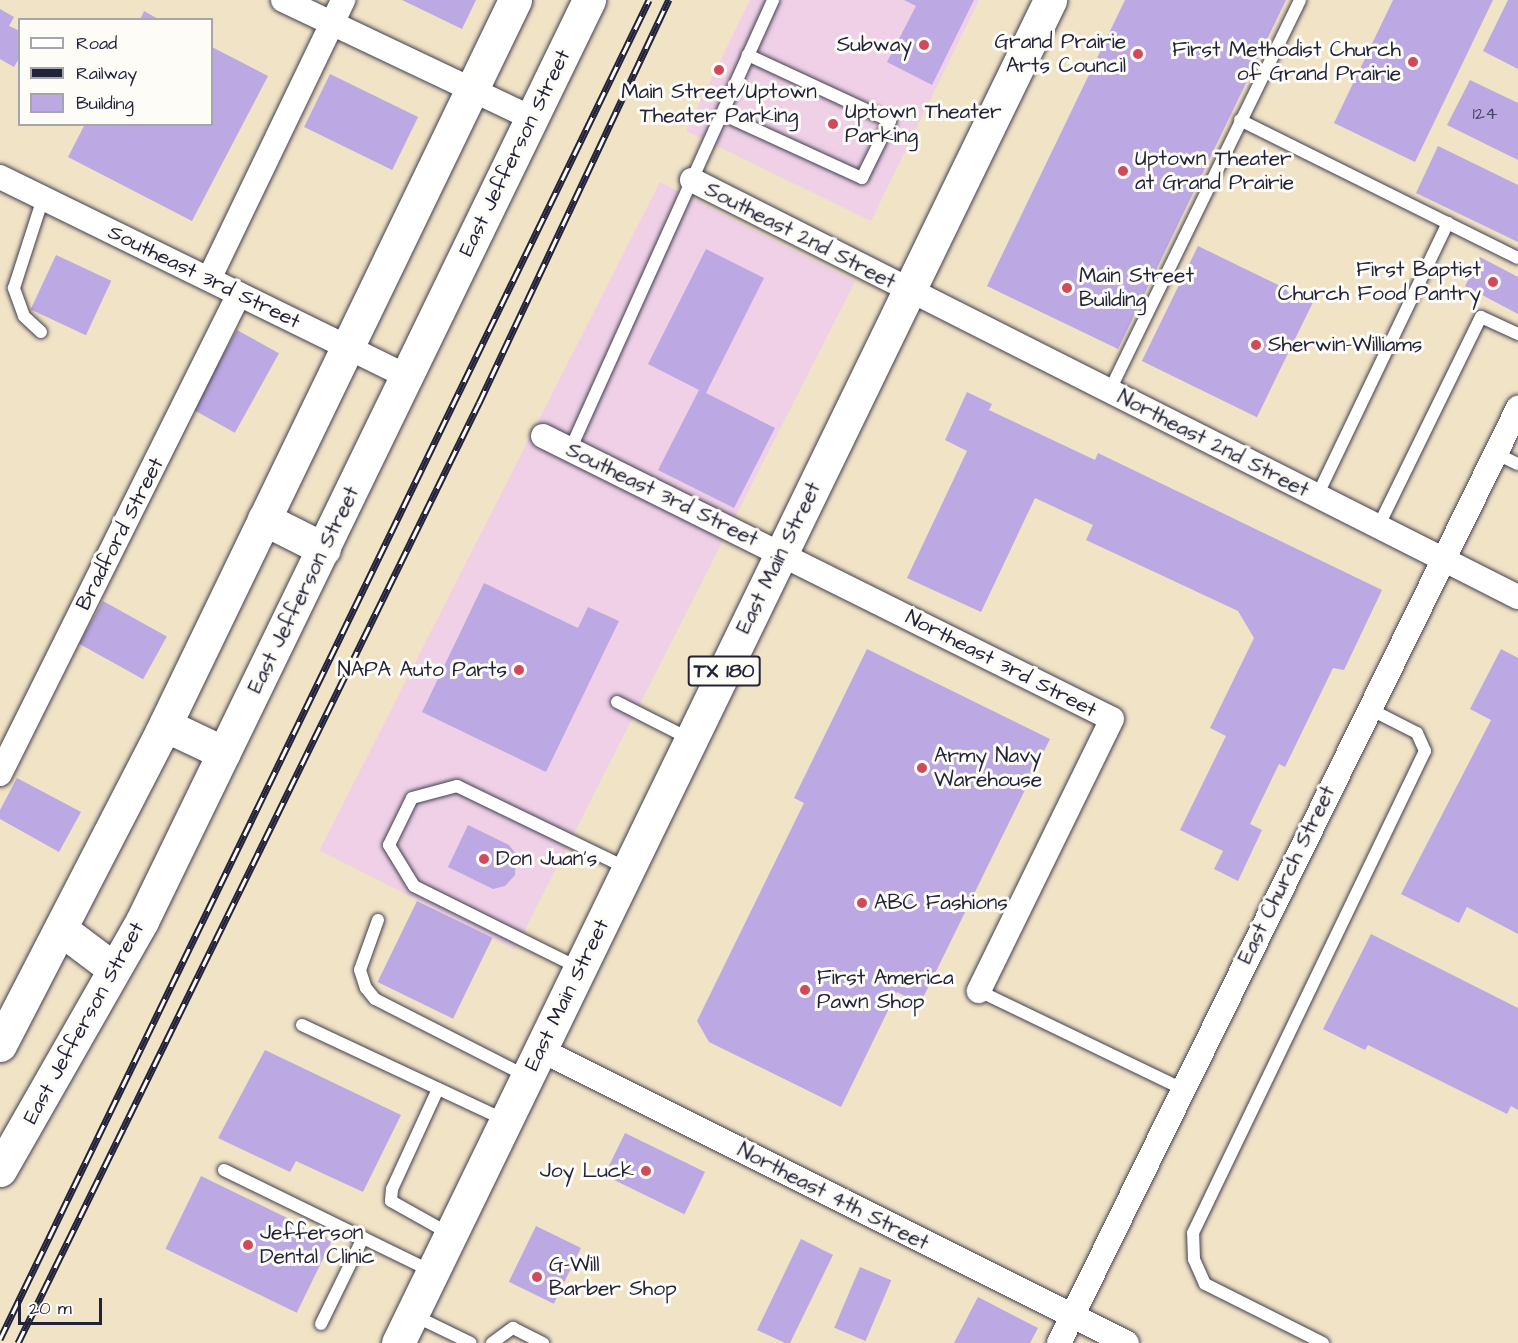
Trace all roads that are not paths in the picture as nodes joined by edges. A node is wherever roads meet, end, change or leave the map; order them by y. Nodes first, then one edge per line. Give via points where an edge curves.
1 (283, 0) edge
2 (343, 0) edge
3 (515, 0) edge
4 (589, 0) edge
5 (773, 0) edge
6 (1050, 0) edge
7 (1300, 0) edge
8 (332, 24) junction
9 (748, 55) junction
10 (471, 92) junction
11 (722, 114) junction
12 (531, 118) junction
13 (1240, 120) junction
14 (0, 177) edge
15 (692, 180) junction
16 (43, 198) junction
17 (1449, 222) junction
18 (1518, 258) edge
19 (209, 279) junction
20 (908, 292) junction
21 (240, 294) junction
22 (41, 332) dead end
23 (1518, 334) edge
24 (347, 347) junction
25 (408, 377) junction
26 (1109, 392) junction
27 (1518, 408) edge
28 (543, 436) dead end
29 (570, 450) junction
30 (1495, 453) junction
31 (1518, 464) edge
32 (1317, 496) junction
33 (264, 519) junction
34 (1378, 527) junction
35 (324, 549) junction
36 (781, 554) junction
37 (1441, 559) junction
38 (1518, 597) edge
39 (617, 702) dead end
40 (1368, 708) junction
41 (165, 725) junction
42 (691, 740) junction
43 (224, 753) junction
44 (0, 774) edge
45 (628, 869) junction
46 (378, 920) dead end
47 (62, 930) junction
48 (580, 968) junction
49 (114, 969) junction
50 (979, 991) joint
51 (302, 1026) dead end
52 (0, 1045) edge
53 (534, 1063) junction
54 (438, 1089) junction
55 (1183, 1089) junction
56 (506, 1120) junction
57 (0, 1170) edge
58 (224, 1170) dead end
59 (451, 1234) junction
60 (363, 1238) junction
61 (432, 1272) junction
62 (1072, 1317) junction
63 (321, 1324) dead end
64 (405, 1329) edge
65 (471, 1343) edge
66 (492, 1343) edge
67 (543, 1343) edge
68 (1059, 1343) edge
69 (1127, 1343) edge
70 (1323, 1343) edge

1 - 8 street
2 - 8 street
3 - 10 main road
4 - 12 main road, East Jefferson Street
5 - 9 lane
6 - 20 main road, East Main Street / TX 180
7 - 13 lane
8 - 10 street
8 - 19 street
9 - 11 lane
9 - 11 lane via 890,121 862,178
10 - 12 street
10 - 24 main road
11 - 15 lane
12 - 25 main road, East Jefferson Street
13 - 17 lane
13 - 26 lane
14 - 16 street, Southeast 3rd Street
15 - 20 street, Southeast 2nd Street
15 - 29 lane
16 - 19 street, Southeast 3rd Street
16 - 22 lane via 14,288 24,316
17 - 18 lane
17 - 32 lane
19 - 21 street, Southeast 3rd Street
20 - 26 street, Northeast 2nd Street
20 - 36 main road, East Main Street / TX 180
21 - 24 street, Southeast 3rd Street
21 - 44 street, Bradford Street
23 - 34 lane via 1481,317
24 - 25 street, Southeast 3rd Street
24 - 33 main road
25 - 35 main road, East Jefferson Street
26 - 32 street, Northeast 2nd Street
27 - 30 street, East Church Street
28 - 29 street, Southeast 3rd Street
29 - 36 street, Southeast 3rd Street
30 - 31 lane
30 - 37 street, East Church Street
32 - 34 street, Northeast 2nd Street
33 - 35 main road
33 - 41 main road
34 - 37 street, Northeast 2nd Street
35 - 43 main road, East Jefferson Street
36 - 42 main road, East Main Street / TX 180
36 - 50 street, Northeast 3rd Street via 1112,719
37 - 38 street, Northeast 2nd Street
37 - 40 street, East Church Street
39 - 42 lane
40 - 55 street, East Church Street
40 - 70 lane via 1417,733 1425,751 1193,1233 1194,1259 1204,1284
41 - 43 main road
41 - 47 main road
42 - 45 main road, East Main Street / TX 180
43 - 49 main road, East Jefferson Street
45 - 48 main road, East Main Street / TX 180
45 - 48 lane via 457,786 412,798 389,845 414,886
46 - 53 lane via 360,970 375,999
47 - 49 main road
47 - 52 main road
48 - 53 main road, East Main Street / TX 180
49 - 57 main road, East Jefferson Street
50 - 55 lane
51 - 54 lane
53 - 56 main road, East Main Street / TX 180
53 - 62 street, Northeast 4th Street
54 - 56 lane
54 - 59 lane via 392,1189 391,1201
55 - 62 street, East Church Street
56 - 59 main road, East Main Street / TX 180
58 - 60 lane
59 - 61 main road, East Main Street / TX 180
60 - 61 lane
60 - 63 lane
61 - 64 main road, East Main Street / TX 180
62 - 68 street, East Church Street
62 - 69 street, Northeast 4th Street
64 - 65 lane
66 - 67 lane via 513,1328

